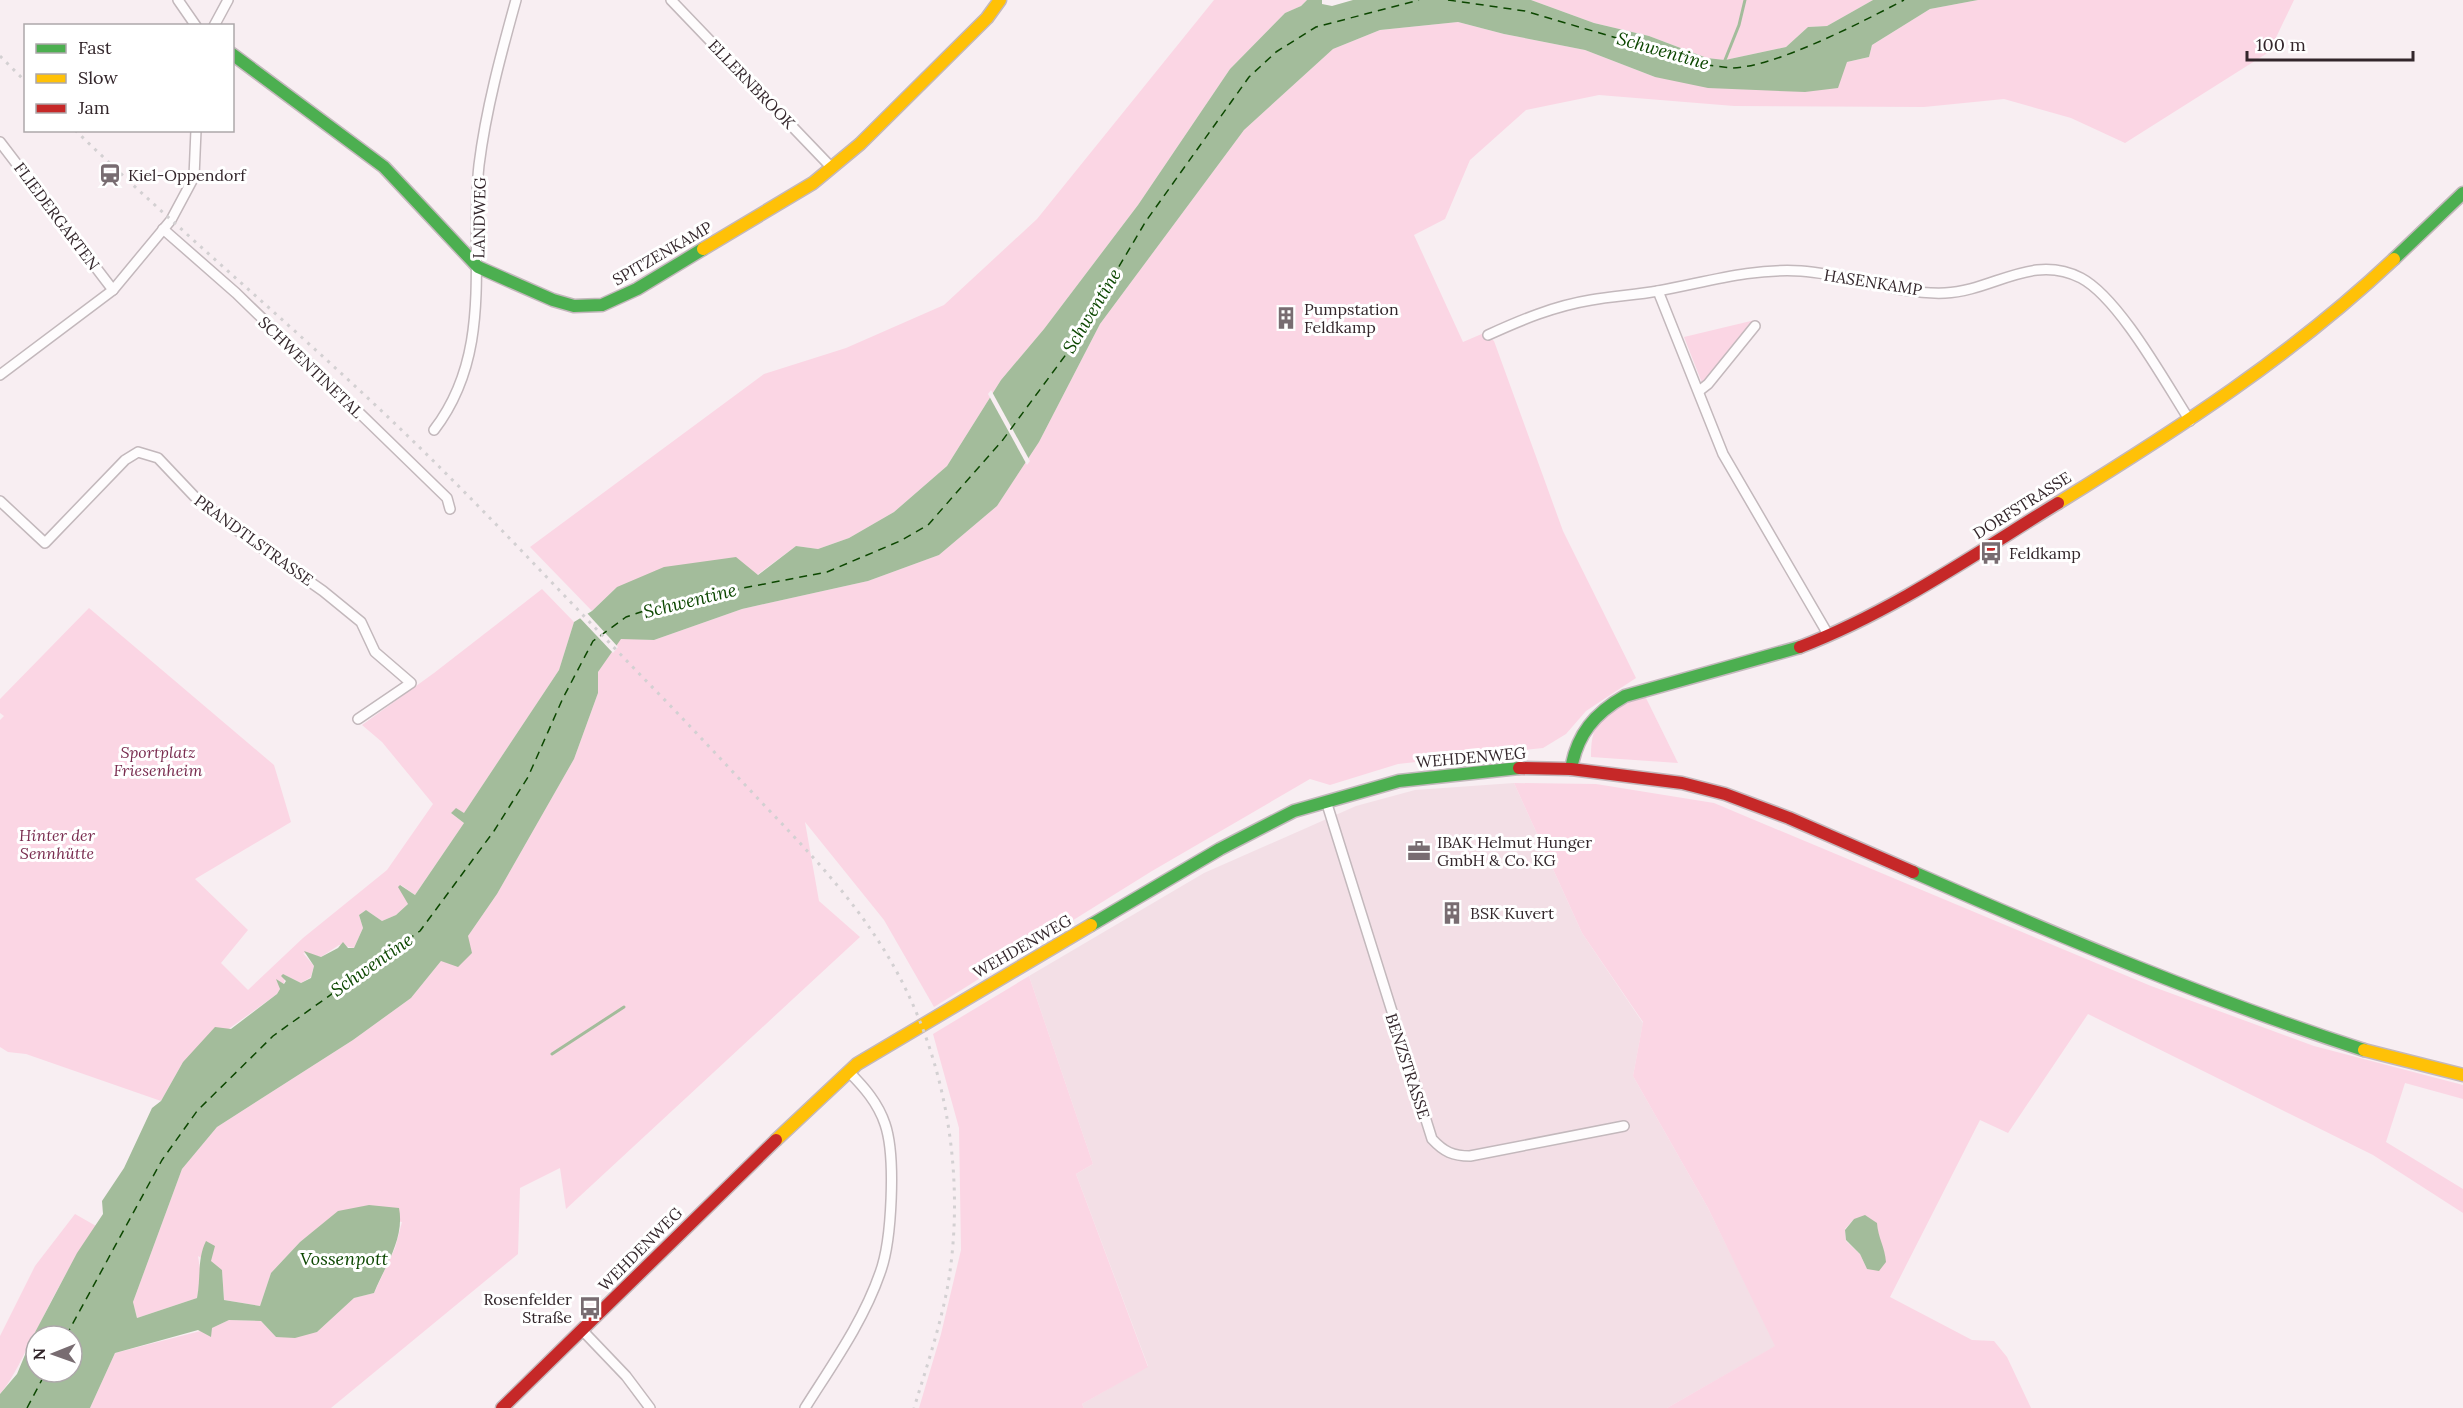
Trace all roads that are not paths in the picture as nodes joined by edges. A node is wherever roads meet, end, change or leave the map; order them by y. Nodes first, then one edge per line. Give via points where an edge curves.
1 (178, 0) edge
2 (228, 0) edge
3 (516, 0) edge
4 (671, 0) edge
5 (1000, 0) edge
6 (195, 24) edge
7 (215, 24) edge
8 (234, 55) edge
9 (196, 132) edge
10 (0, 142) edge
11 (832, 168) junction
12 (2463, 193) edge
13 (164, 230) junction
14 (478, 267) junction
15 (115, 288) junction
16 (1658, 291) junction
17 (1755, 326) dead end
18 (1488, 335) dead end
19 (0, 375) edge
20 (1700, 391) junction
21 (2190, 421) junction
22 (434, 430) dead end
23 (0, 501) edge
24 (450, 509) dead end
25 (1829, 636) junction
26 (358, 719) dead end
27 (1570, 769) junction
28 (1326, 801) junction
29 (849, 1072) junction
30 (2463, 1075) edge
31 (1624, 1126) dead end
32 (582, 1330) junction
33 (502, 1408) edge
34 (650, 1408) edge
35 (805, 1408) edge

1 - 6 street
2 - 7 street
3 - 14 street, LANDWEG via 479,165
4 - 11 street, ELLERNBROOK
5 - 11 main road, SPITZENKAMP via 987,18
8 - 14 main road, SPITZENKAMP via 384,167
9 - 13 street via 194,177
10 - 15 street, FLIEDERGARTEN
11 - 14 main road, SPITZENKAMP via 637,289 602,305 574,306 553,300
12 - 21 main road, DORFSTRASSE via 2347,301
13 - 15 street
13 - 24 street, SCHWENTINETAL via 236,293 447,498
14 - 22 street, LANDWEG via 472,342 463,376 455,399
15 - 19 street
16 - 18 street, HASENKAMP via 1558,307
16 - 20 street
16 - 21 street, HASENKAMP via 1741,273 1782,270 1936,293 1960,291 2027,270 2068,272 2096,287 2112,303
17 - 20 street
20 - 25 street via 1723,454
21 - 25 main road, DORFSTRASSE via 1920,588
23 - 26 street, PRANDTLSTRASSE via 45,543 125,460 138,452 158,458 194,496 361,622 375,652 411,683
25 - 27 main road, DORFSTRASSE via 1754,663 1625,696 1606,706 1583,731
27 - 28 main road, WEHDENWEG via 1526,768 1443,775 1399,781
27 - 30 main road, WEHDENWEG via 1682,783 1725,794 2042,929 2263,1017 2392,1059
28 - 29 main road, WEHDENWEG via 1294,812 1220,849 921,1024
28 - 31 street, BENZSTRASSE via 1432,1139 1456,1156 1470,1156
29 - 32 main road, WEHDENWEG
29 - 35 street via 876,1103 886,1125 891,1149 890,1211 881,1271 854,1330
32 - 33 main road, WEHDENWEG
32 - 34 street

